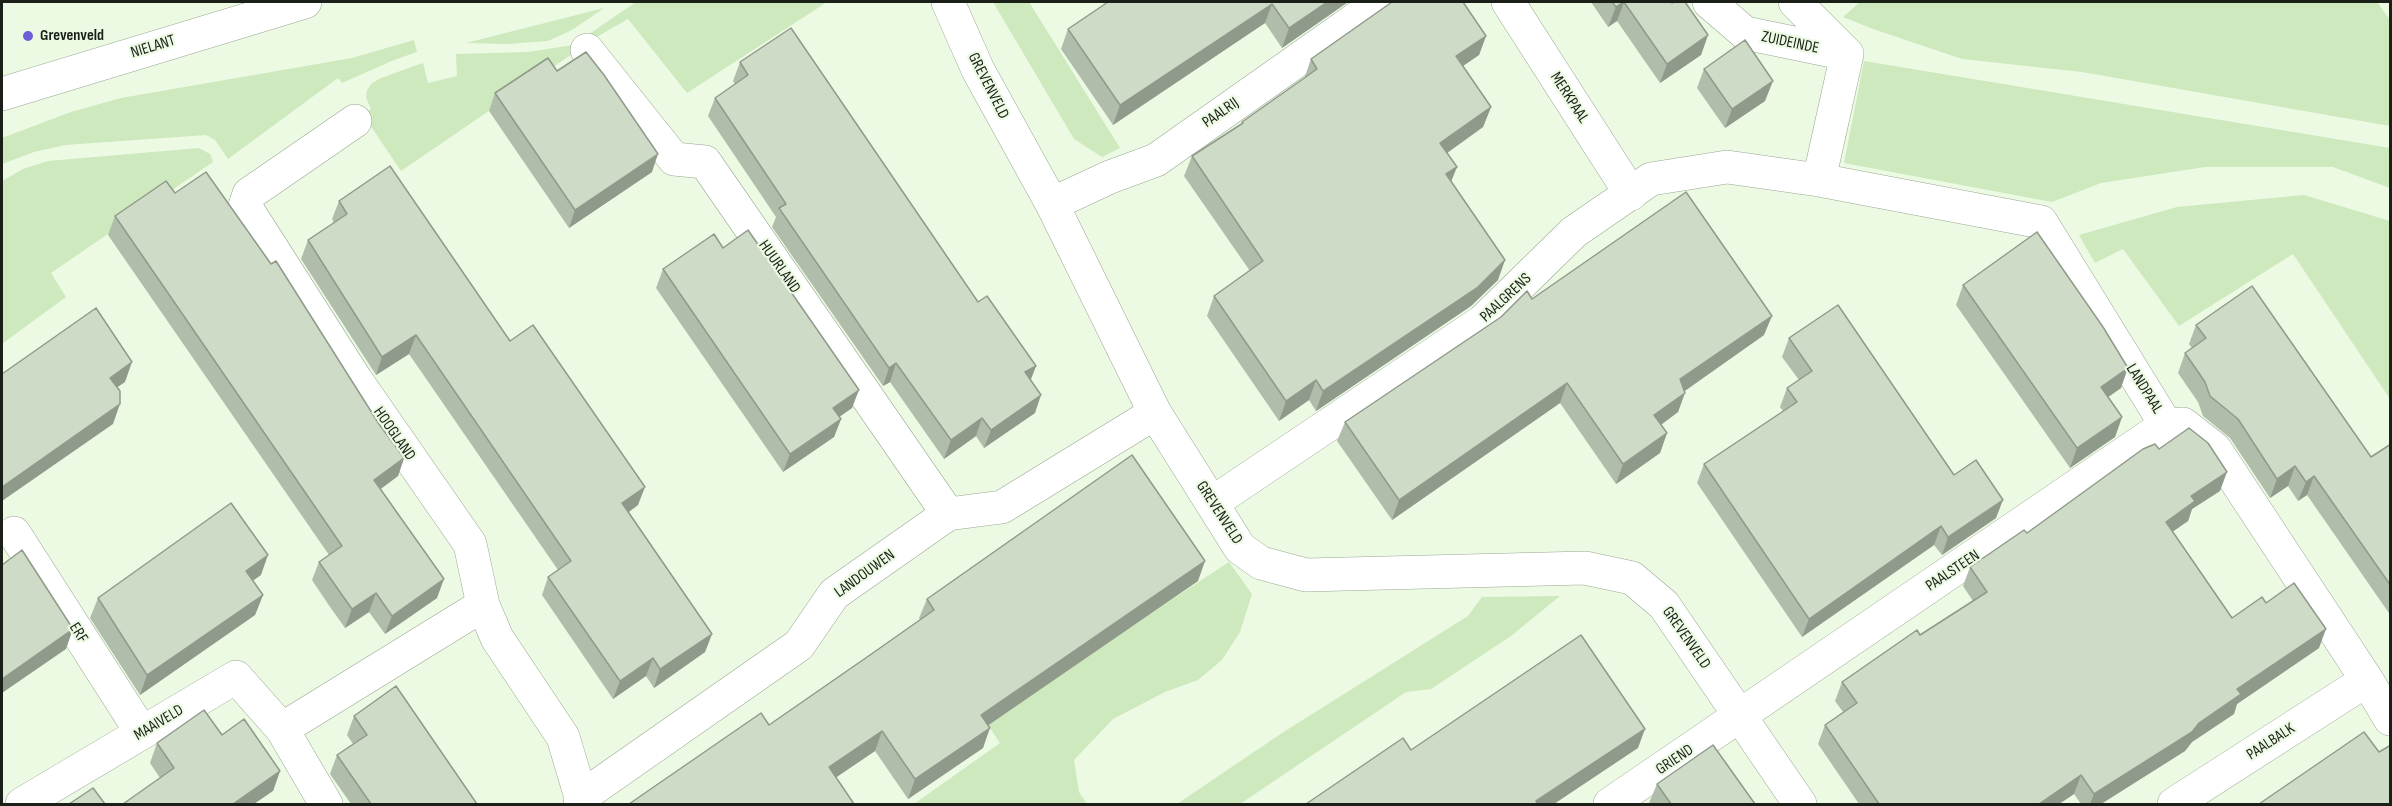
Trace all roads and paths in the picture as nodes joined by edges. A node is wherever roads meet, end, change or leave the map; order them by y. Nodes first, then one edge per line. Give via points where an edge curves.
1 (305, 2) edge
2 (948, 2) edge
3 (1380, 2) edge
4 (1508, 2) edge
5 (1709, 2) edge
6 (1795, 2) edge
7 (587, 50) edge
8 (1847, 54) junction
9 (2, 94) edge
10 (355, 121) dead end
11 (1820, 180) junction
12 (1631, 194) junction
13 (1052, 204) junction
14 (1155, 412) junction
15 (2166, 425) junction
16 (1212, 503) junction
17 (948, 514) junction
18 (14, 533) dead end
19 (483, 605) junction
20 (2367, 680) junction
21 (1740, 717) junction
22 (2391, 719) edge
23 (282, 729) junction
24 (142, 733) junction
25 (582, 801) edge
26 (22, 804) edge
27 (327, 804) edge
28 (1610, 804) edge
29 (1800, 804) edge
30 (2174, 804) edge

1 - 9 street, NIELANT
2 - 13 street, GREVENVELD via 978,70
3 - 13 street, PAALRIJ via 1156,160
4 - 12 street, MERKPAAL
5 - 8 street, ZUIDEINDE via 1745,33
6 - 8 street, ZUIDEINDE
7 - 17 street, HUURLAND via 674,159 705,162
8 - 11 street
10 - 19 street, HOOGLAND via 249,194 245,206 356,380 470,544
11 - 12 street, PAALGRENS via 1727,167 1651,179
11 - 15 street, LANDPAAL via 2042,222
12 - 16 street, PAALGRENS via 1574,232 1483,321
13 - 14 street, GREVENVELD
14 - 16 street, GREVENVELD
14 - 17 street, LANDOUWEN via 1002,507
15 - 20 street, LANDPAAL via 2183,424 2215,449
15 - 21 street, PAALSTEEN
16 - 21 street, GREVENVELD via 1240,548 1261,563 1306,575 1585,568 1632,578 1664,605
17 - 25 street, LANDOUWEN via 834,594 799,645
18 - 24 street, ERF
19 - 23 street
19 - 25 street, HOOGLAND via 497,638 563,737
20 - 22 street, LANDPAAL
20 - 30 street, PAALBALK
21 - 28 street, GRIEND
21 - 29 street, GREVENVELD
23 - 24 street, MAAIVELD via 236,677
23 - 27 street, MAAIVELD
24 - 26 street, MAAIVELD

